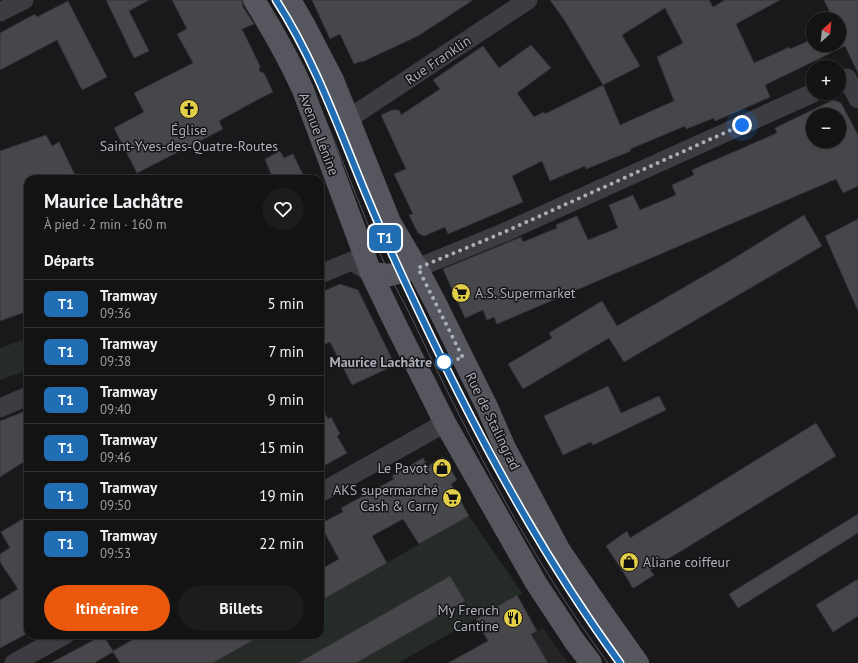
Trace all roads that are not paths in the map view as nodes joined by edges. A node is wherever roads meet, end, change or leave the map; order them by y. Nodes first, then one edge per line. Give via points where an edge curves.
1 (24, 0) edge
2 (254, 0) edge
3 (290, 0) edge
4 (528, 0) edge
5 (0, 12) edge
6 (848, 77) edge
7 (806, 96) edge
8 (858, 99) edge
9 (348, 119) junction
10 (418, 268) junction
11 (324, 272) edge
12 (371, 273) junction
13 (24, 398) edge
14 (0, 408) edge
15 (445, 423) junction
16 (324, 491) edge
17 (58, 639) edge
18 (14, 663) edge
19 (591, 663) edge
20 (638, 663) edge

1 - 5 street
2 - 12 main road, Avenue Lénine via 275,34 303,90
3 - 9 main road via 333,80
4 - 9 street, Rue Franklin
6 - 8 street
7 - 10 street via 502,233
9 - 10 main road via 390,222
10 - 12 main road via 390,275
10 - 20 main road, Rue de Stalingrad via 505,448 560,551
11 - 12 street via 352,261
12 - 15 main road
13 - 14 street
15 - 16 street
15 - 19 main road via 536,583
17 - 18 street

